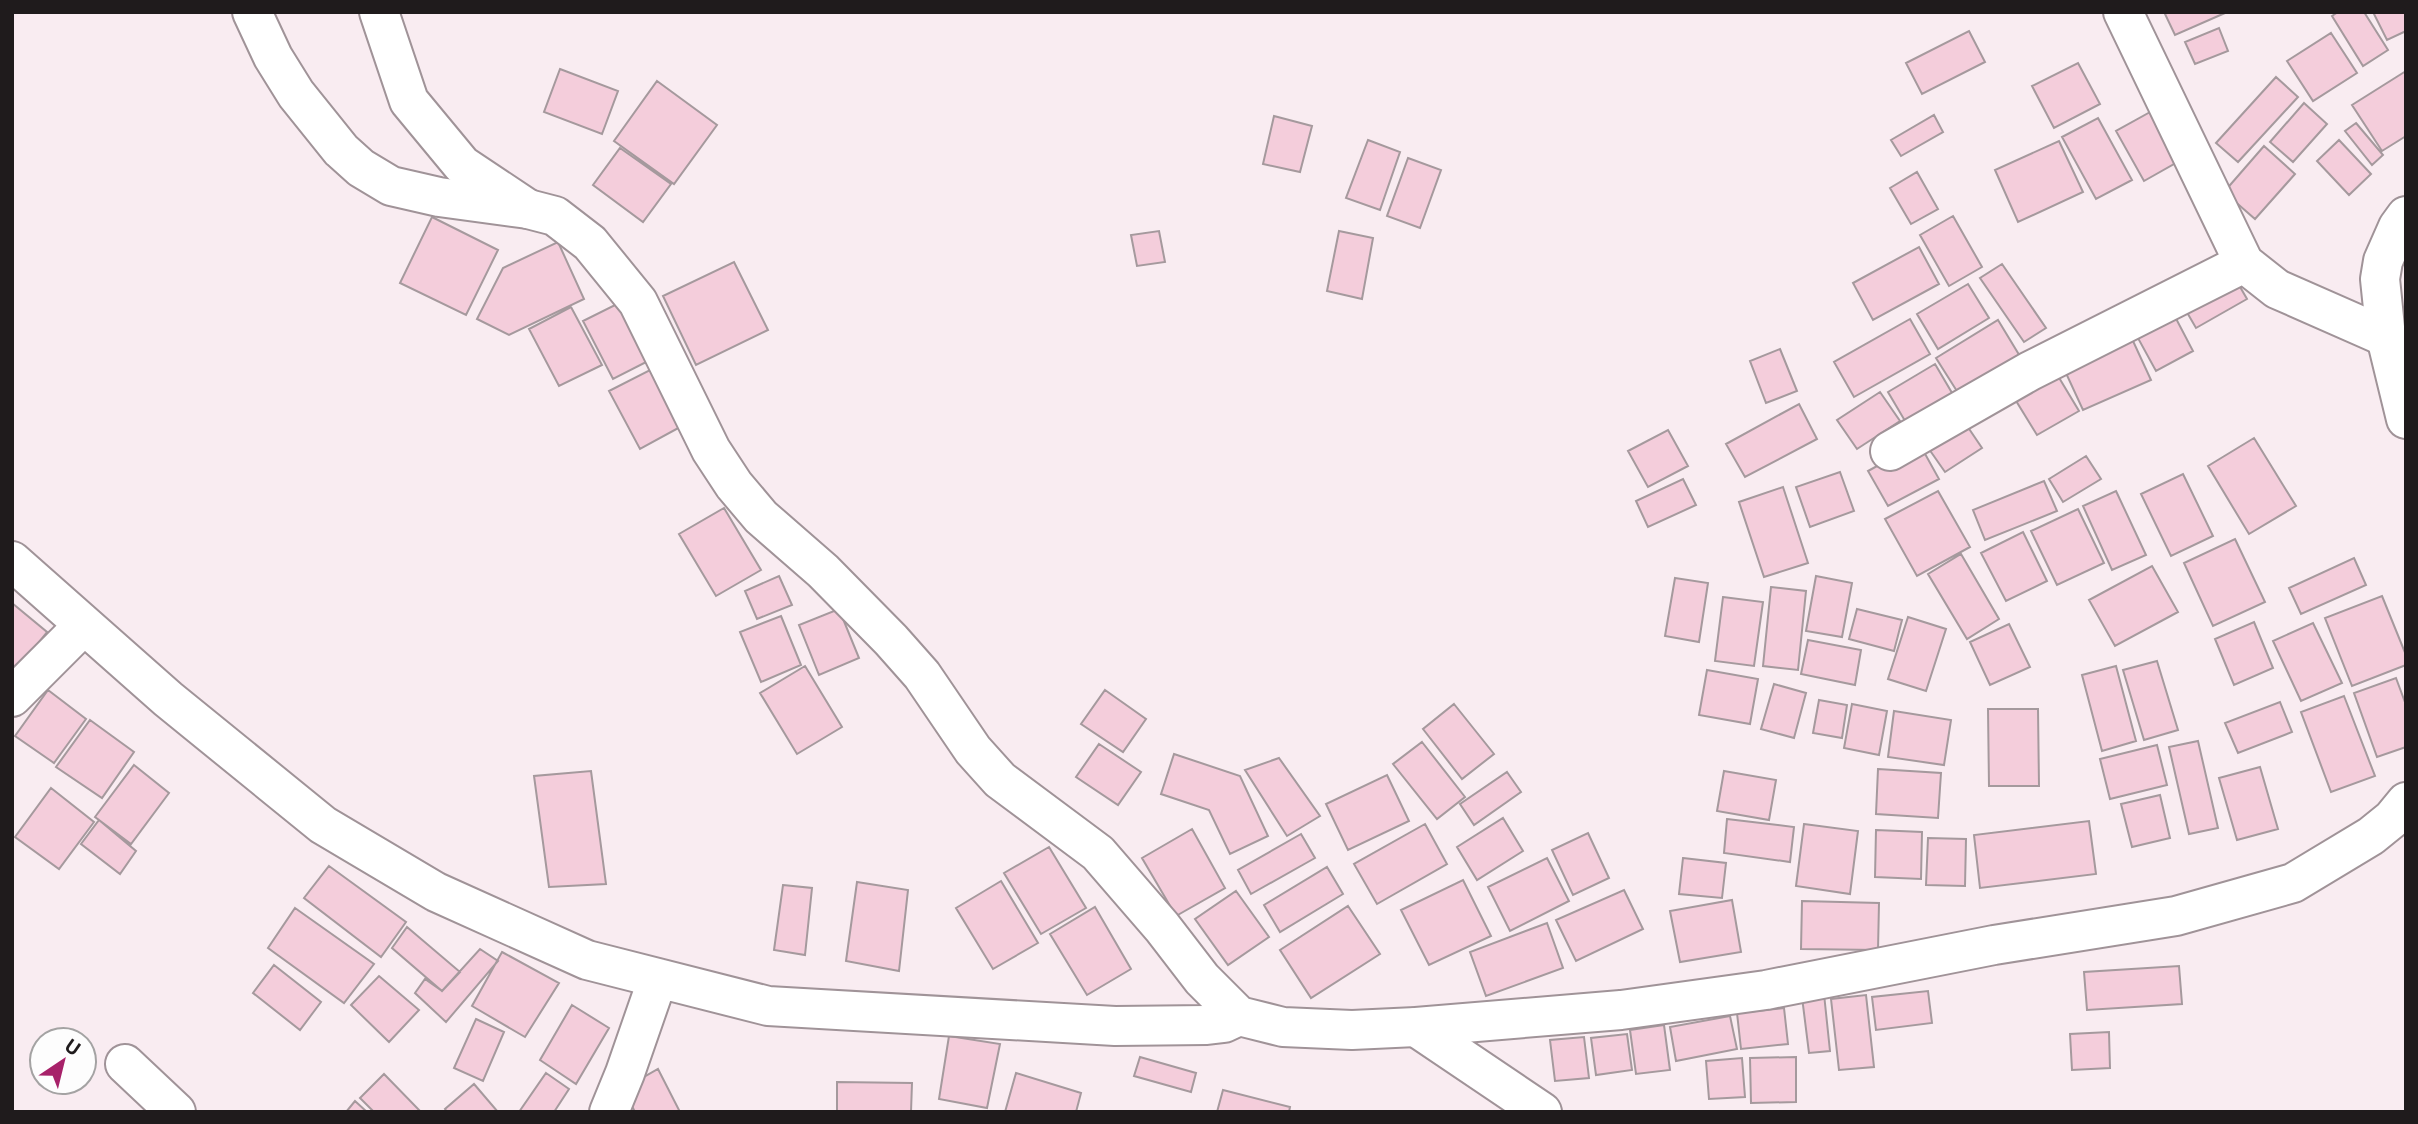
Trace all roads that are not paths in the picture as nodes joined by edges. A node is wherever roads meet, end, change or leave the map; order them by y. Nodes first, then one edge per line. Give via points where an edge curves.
1 (252, 12) edge
2 (379, 12) edge
3 (2123, 12) edge
4 (528, 209) junction
5 (2406, 216) edge
6 (2244, 262) junction
7 (2386, 337) junction
8 (2406, 419) edge
9 (1890, 451) dead end
10 (12, 561) edge
11 (84, 625) junction
12 (12, 697) edge
13 (2401, 820) edge
14 (658, 978) junction
15 (1240, 1016) junction
16 (1416, 1027) junction
17 (125, 1064) dead end
18 (176, 1112) edge
19 (609, 1112) edge
20 (1542, 1112) edge

1 - 4 street via 296,94 360,168 403,189
2 - 4 street via 409,101 461,165
3 - 6 street
4 - 15 street via 555,216 590,243 638,302 711,450 761,517 891,640 1000,780 1098,853 1202,979
5 - 7 street via 2383,261 2380,279
6 - 7 street via 2277,289
6 - 9 street via 2031,371
7 - 8 street
10 - 11 street
11 - 12 street
11 - 14 street via 323,825 436,892 587,960
13 - 16 street via 2293,883 2176,916 1994,945 1766,990 1622,1010
14 - 15 street via 768,1006 1115,1026 1207,1025
14 - 19 street
15 - 16 street via 1283,1027
16 - 20 street
17 - 18 street

